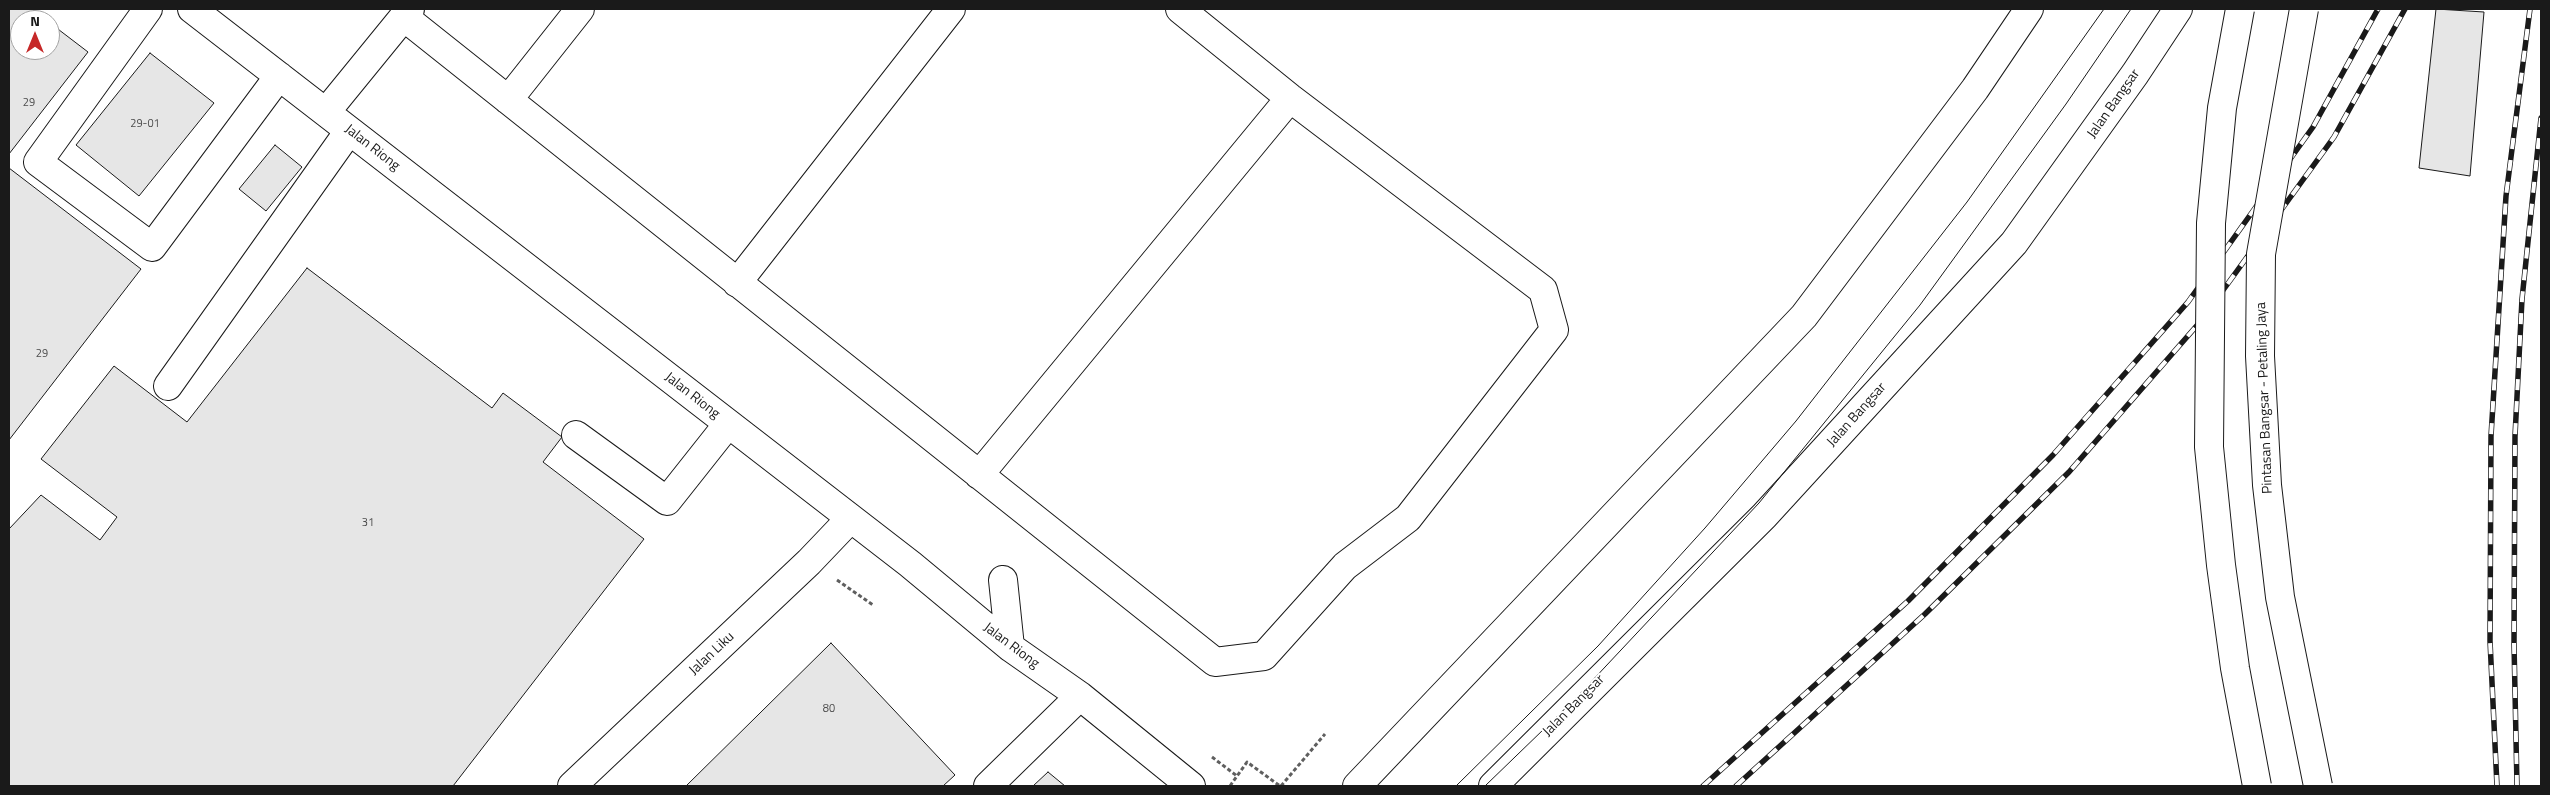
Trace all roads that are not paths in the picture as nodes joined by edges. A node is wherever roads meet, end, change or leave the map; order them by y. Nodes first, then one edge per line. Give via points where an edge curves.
1 (148, 9) edge
2 (192, 9) edge
3 (580, 9) edge
4 (951, 9) edge
5 (1180, 9) edge
6 (2029, 9) edge
7 (2178, 9) edge
8 (2240, 9) edge
9 (2304, 9) edge
10 (407, 13) edge
11 (279, 76) junction
12 (1290, 98) junction
13 (508, 100) junction
14 (326, 112) junction
15 (349, 130) junction
16 (738, 283) junction
17 (168, 386) dead end
18 (728, 424) junction
19 (576, 435) dead end
20 (979, 475) junction
21 (850, 520) junction
22 (1003, 580) dead end
23 (1010, 647) junction
24 (1080, 696) junction
25 (572, 786) edge
26 (988, 786) edge
27 (1191, 786) edge
28 (1357, 786) edge
29 (1493, 786) edge
30 (2257, 786) edge
31 (2318, 786) edge

1 - 11 main road via 38,162 152,247
2 - 11 main road, Jalan Riong
3 - 13 main road
4 - 16 main road
5 - 12 main road
6 - 28 main road via 1975,89 1804,316
7 - 29 main road, Jalan Bangsar via 2014,243 1764,516
8 - 30 main road, bridge via 2222,108 2211,223 2209,447 2235,668
9 - 31 main road, Pintasan Bangsar - Petaling Jaya, bridge via 2262,254 2260,356 2267,485 2280,596
10 - 13 main road
10 - 14 main road
11 - 14 main road, Jalan Riong
12 - 20 main road
12 - 20 main road via 1543,290 1554,330 1408,518 1345,566 1264,656 1215,662
13 - 16 main road
14 - 15 main road, Jalan Riong
15 - 17 main road
15 - 18 main road, Jalan Riong
16 - 20 main road
18 - 19 main road via 667,500
18 - 21 main road, Jalan Riong
21 - 23 main road, Jalan Riong
21 - 25 main road, Jalan Liku
22 - 23 main road
23 - 24 main road, Jalan Riong
24 - 26 main road
24 - 27 main road, Jalan Riong

